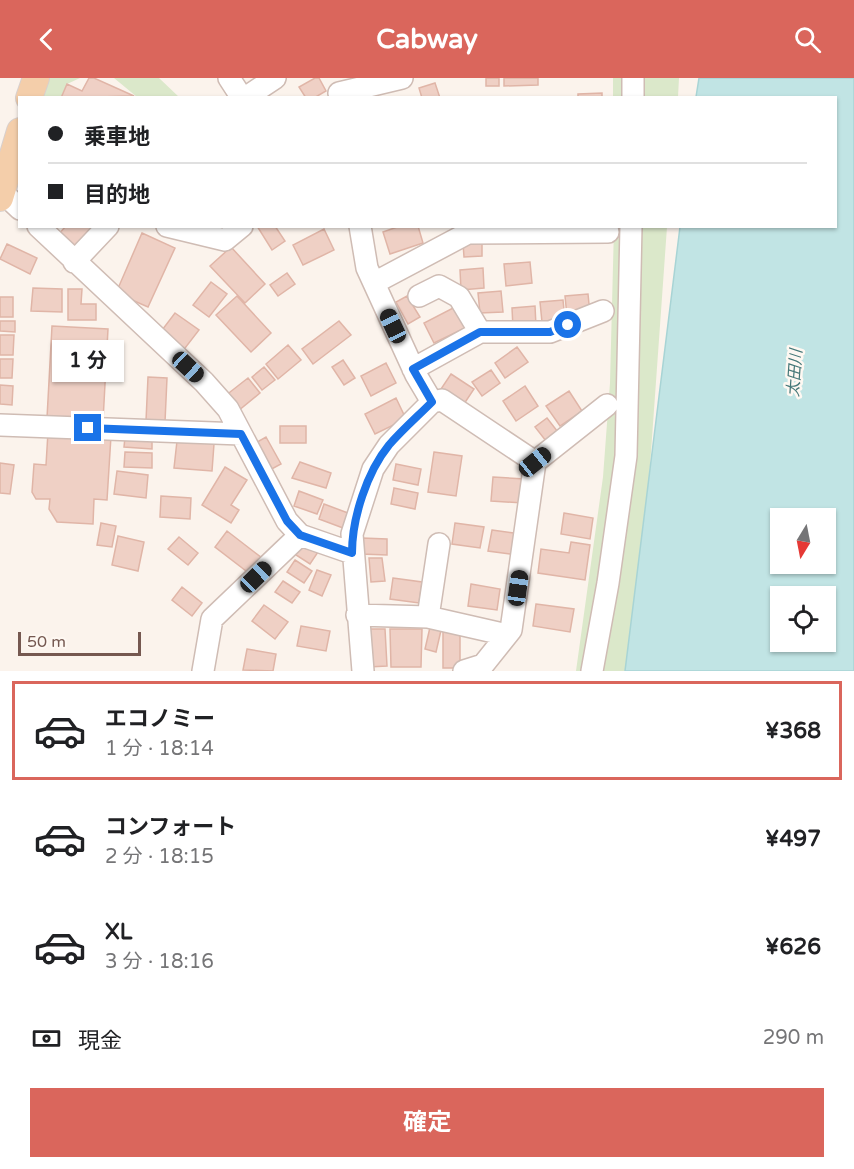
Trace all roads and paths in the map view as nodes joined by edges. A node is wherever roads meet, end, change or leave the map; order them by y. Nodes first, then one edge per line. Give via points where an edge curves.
1 (36, 78) edge
2 (229, 78) edge
3 (274, 78) edge
4 (402, 78) edge
5 (633, 78) edge
6 (339, 90) edge
7 (30, 96) edge
8 (242, 96) edge
9 (247, 96) edge
10 (633, 96) edge
11 (18, 139) edge
12 (5, 197) edge
13 (40, 228) edge
14 (106, 228) edge
15 (175, 228) edge
16 (240, 228) edge
17 (360, 228) edge
18 (631, 228) edge
19 (608, 232) dead end
20 (74, 262) junction
21 (374, 283) junction
22 (419, 296) dead end
23 (603, 311) dead end
24 (480, 332) junction
25 (413, 369) junction
26 (432, 402) junction
27 (607, 405) dead end
28 (0, 425) edge
29 (241, 434) junction
30 (535, 462) junction
31 (300, 535) junction
32 (439, 544) dead end
33 (352, 553) junction
34 (357, 615) junction
35 (428, 617) junction
36 (507, 635) junction
37 (203, 671) edge
38 (363, 671) edge
39 (464, 671) edge
40 (592, 671) edge

1 - 7 main road
2 - 8 street
3 - 9 street
4 - 6 street
5 - 10 street
11 - 12 main road
13 - 20 street
14 - 20 street
15 - 16 street via 225,240
17 - 21 street via 367,268
18 - 40 street via 626,456
19 - 21 street via 468,233
20 - 29 street via 204,382 228,410
21 - 25 street
22 - 24 street via 439,286 459,297
23 - 24 street via 550,332
24 - 25 street
25 - 26 street
26 - 30 street via 442,400
26 - 33 street via 389,445 373,469 352,534
27 - 30 street
28 - 29 street
29 - 31 street via 287,521
30 - 36 street via 512,630
31 - 33 street
31 - 37 street via 212,619
32 - 35 street
33 - 34 street
34 - 35 street
34 - 38 street
35 - 36 street
36 - 39 street via 483,665

